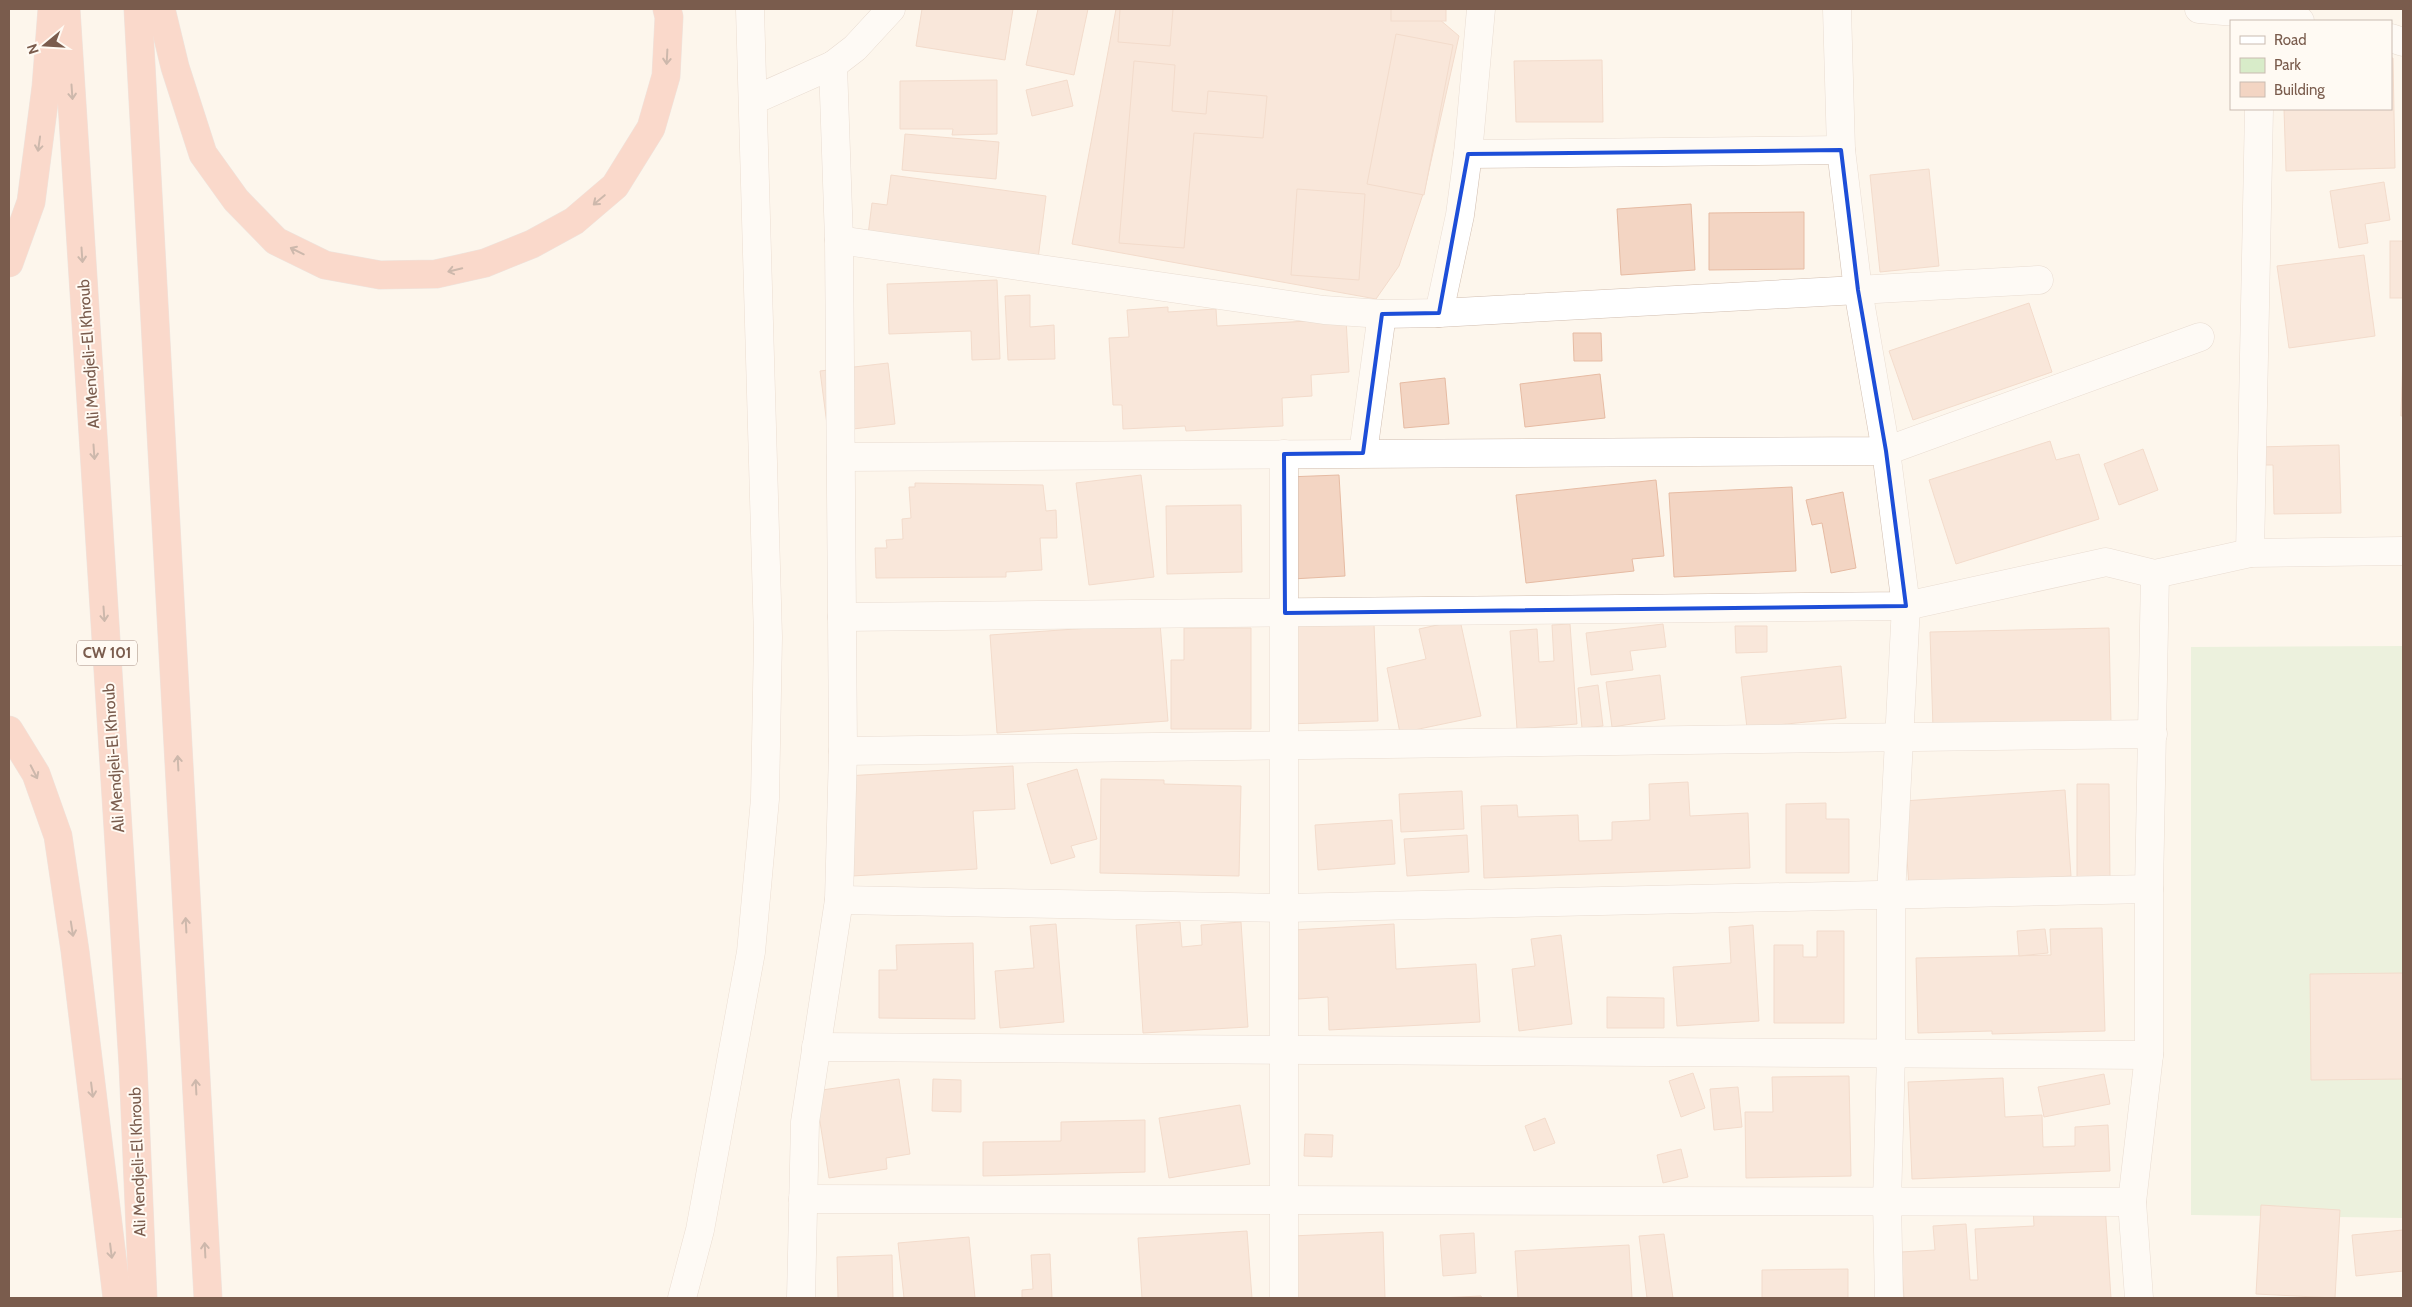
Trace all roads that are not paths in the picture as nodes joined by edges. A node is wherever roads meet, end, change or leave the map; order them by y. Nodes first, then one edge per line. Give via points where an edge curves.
1 (52, 9) edge
2 (66, 9) edge
3 (138, 9) edge
4 (161, 9) edge
5 (667, 9) edge
6 (891, 9) edge
7 (1480, 9) edge
8 (1837, 9) edge
9 (2199, 9) edge
10 (750, 10) edge
11 (2261, 15) edge
12 (2294, 20) edge
13 (834, 65) junction
14 (754, 100) junction
15 (2259, 110) edge
16 (1841, 150) junction
17 (1468, 154) junction
18 (839, 240) junction
19 (9, 263) edge
20 (2040, 280) dead end
21 (1858, 290) junction
22 (1439, 313) junction
23 (1382, 314) junction
24 (2200, 337) dead end
25 (1886, 451) junction
26 (1363, 453) junction
27 (1284, 454) junction
28 (840, 457) junction
29 (2403, 551) edge
30 (2250, 553) junction
31 (2155, 574) junction
32 (1906, 606) junction
33 (1285, 612) junction
34 (842, 617) junction
35 (9, 730) edge
36 (2153, 734) junction
37 (1900, 737) junction
38 (1285, 745) junction
39 (843, 751) junction
40 (2149, 889) junction
41 (1891, 895) junction
42 (839, 900) junction
43 (1284, 908) junction
44 (816, 1047) junction
45 (1285, 1049) junction
46 (1891, 1053) junction
47 (2149, 1055) junction
48 (803, 1199) junction
49 (1284, 1201) junction
50 (1887, 1202) junction
51 (2132, 1202) junction
52 (117, 1298) edge
53 (143, 1298) edge
54 (208, 1298) edge
55 (682, 1298) edge
56 (801, 1298) edge
57 (1284, 1298) edge
58 (1889, 1298) edge
59 (2139, 1298) edge

1 -> 19 highway via 31,202
2 -> 53 highway, Ali Mendjeli-El Khroub / CW 101 via 133,1065
54 -> 3 highway
5 -> 4 highway via 666,76 654,119 616,186 574,221 532,244 485,263 436,274 380,274 325,265 276,241 236,200 203,154 175,67
6 - 13 street via 855,48
7 - 17 street
8 - 16 street
9 - 11 street
10 - 14 street
11 - 12 street
13 - 14 street
13 - 18 street
14 - 55 street via 768,637 765,799 751,952 700,1230
15 - 30 street
16 - 17 street
16 - 21 street
17 - 22 street via 1460,215
18 - 23 street via 1324,310
18 - 28 street
20 - 21 street
21 - 22 street
21 - 25 street
22 - 23 street
23 - 26 street
24 - 25 street
25 - 26 street
25 - 32 street
26 - 27 street
27 - 28 street
27 - 33 street
28 - 34 street
29 - 30 street
30 - 31 street
31 - 32 street via 2106,562
31 - 36 street
32 - 33 street
32 - 37 street
33 - 34 street
33 - 38 street
34 - 39 street
35 -> 52 highway via 36,774 58,836
36 - 37 street
36 - 40 street
37 - 38 street
37 - 41 street
38 - 39 street
38 - 43 street
39 - 42 street
40 - 41 street
40 - 47 street
41 - 43 street
41 - 46 street
42 - 43 street
42 - 44 street
43 - 45 street
44 - 45 street
44 - 48 street via 805,1122
45 - 46 street
45 - 49 street
46 - 47 street
46 - 50 street
47 - 51 street
48 - 49 street
48 - 56 street
49 - 50 street
49 - 57 street
50 - 51 street
50 - 58 street
51 - 59 street

